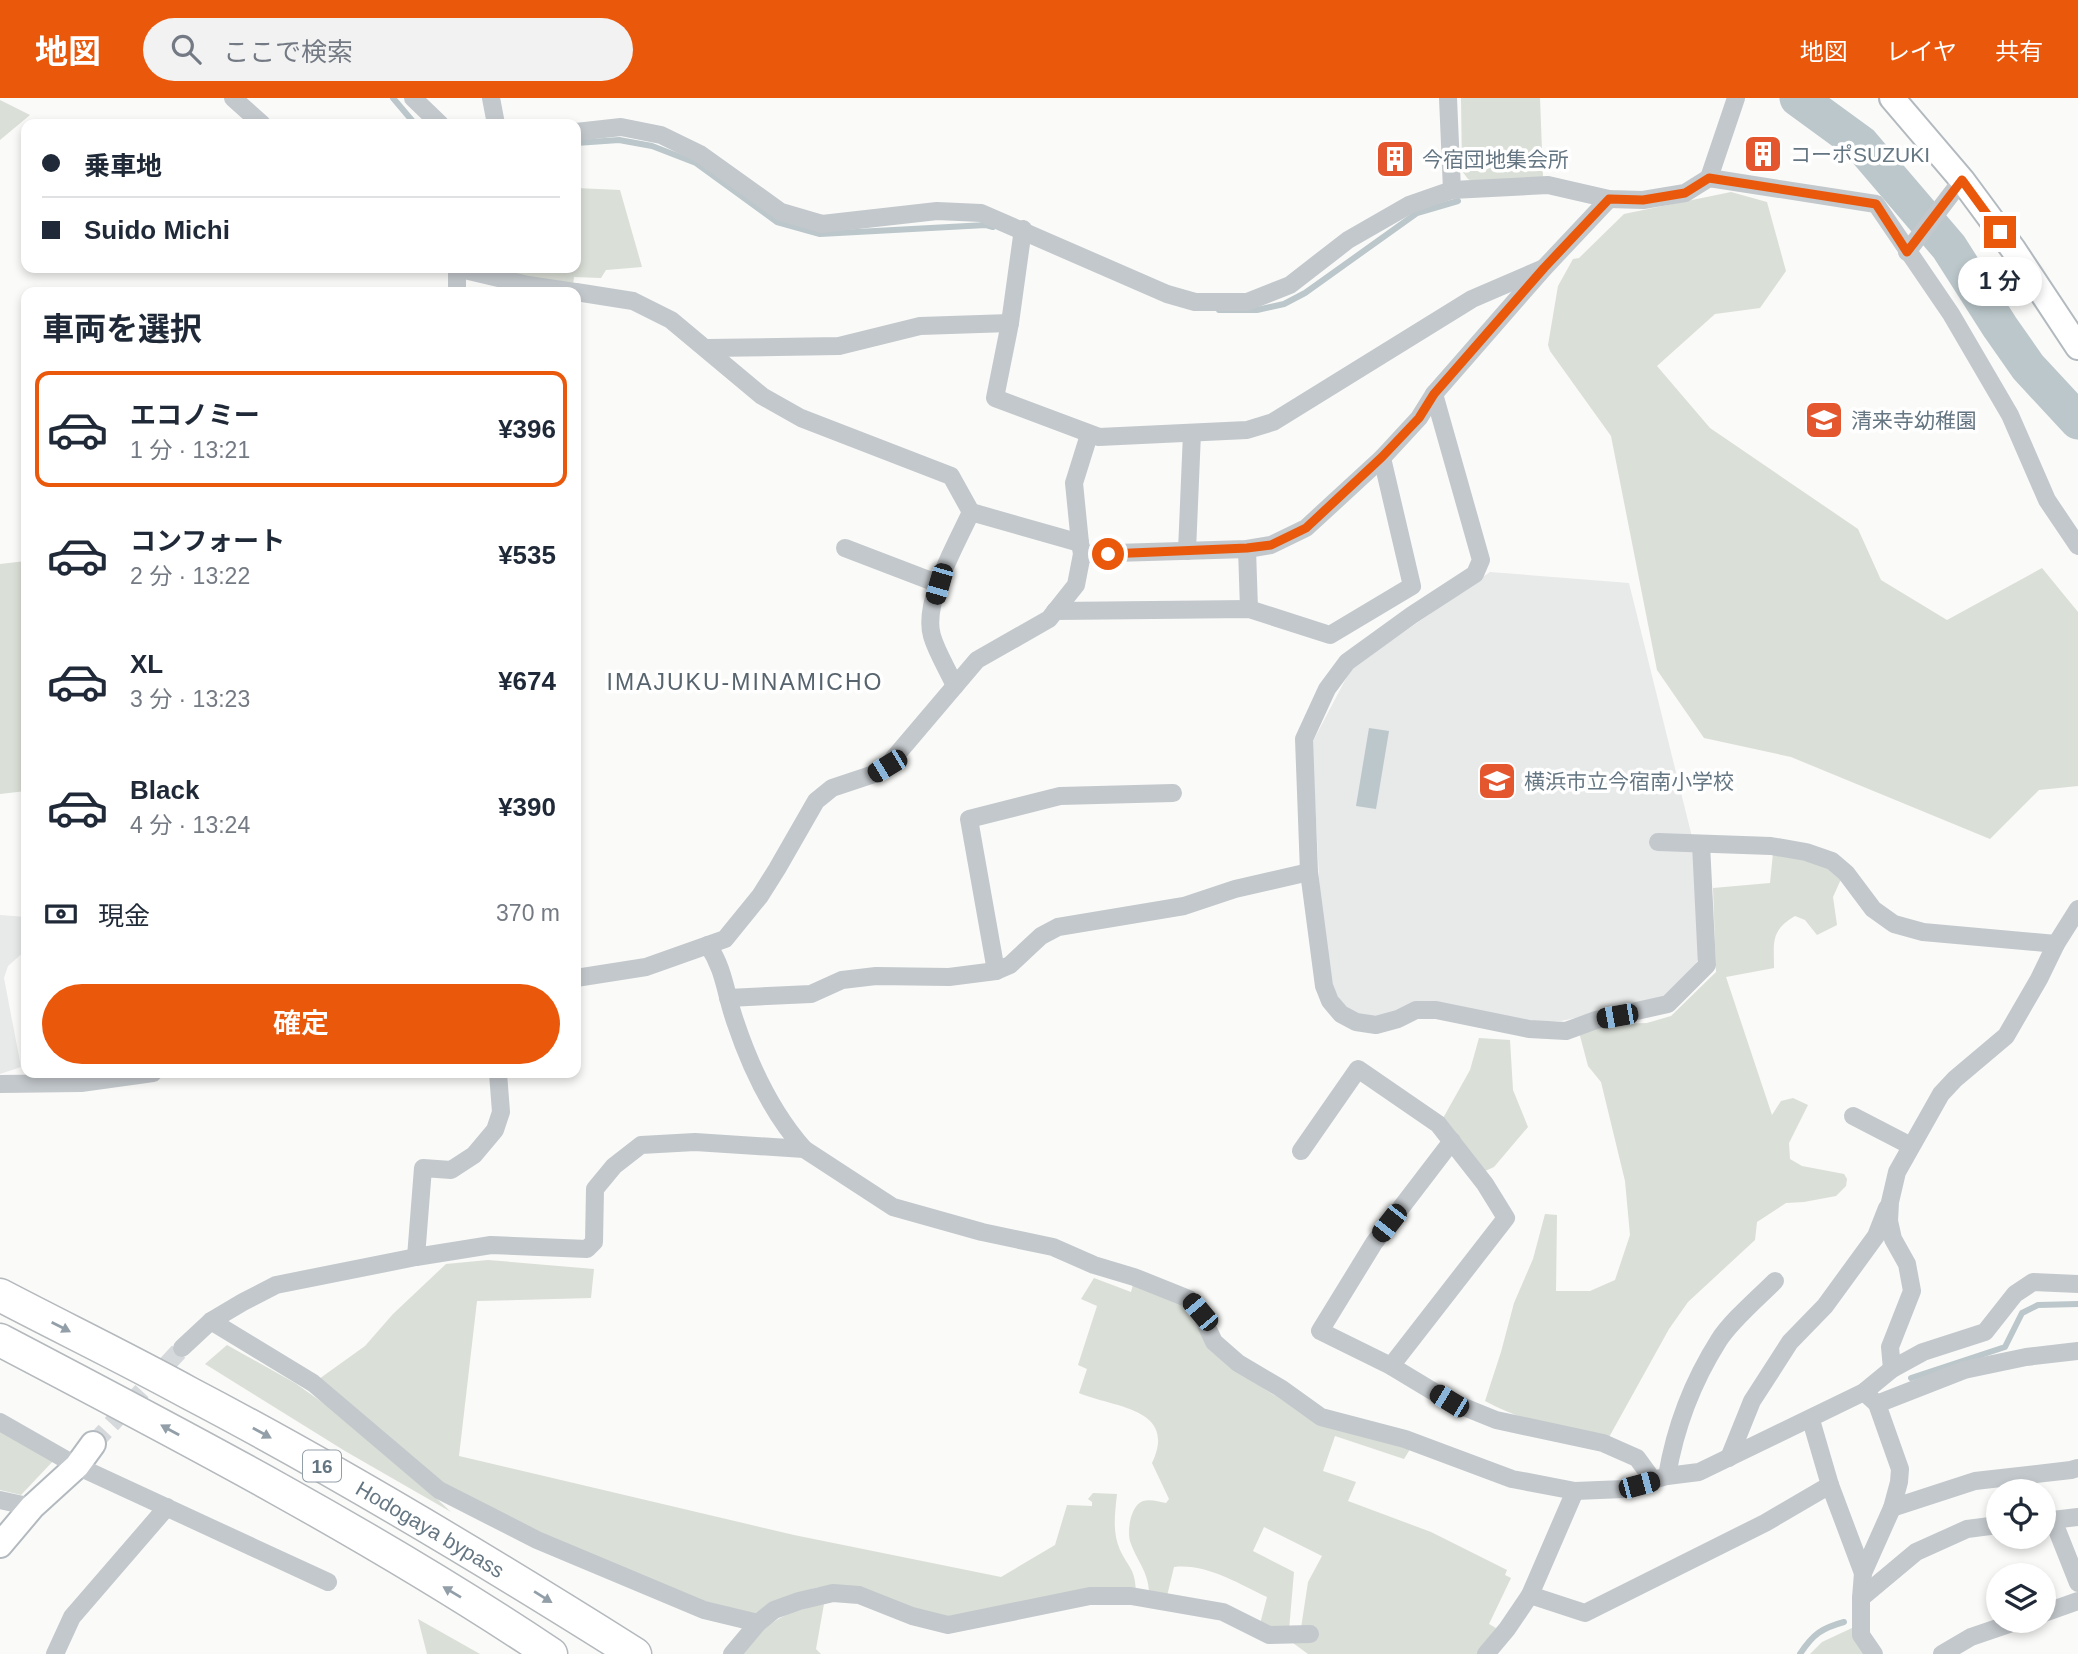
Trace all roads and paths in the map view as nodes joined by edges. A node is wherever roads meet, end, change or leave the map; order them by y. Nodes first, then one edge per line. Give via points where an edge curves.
1 (233, 98) edge
2 (413, 98) edge
3 (491, 98) edge
4 (1448, 98) edge
5 (1736, 98) edge
6 (1892, 98) edge
7 (256, 119) edge
8 (435, 119) edge
9 (495, 119) edge
10 (581, 131) edge
11 (1709, 178) junction
12 (1957, 187) junction
13 (1452, 190) junction
14 (1609, 199) junction
15 (1023, 229) junction
16 (1907, 252) junction
17 (1544, 268) junction
18 (478, 273) edge
19 (542, 287) edge
20 (581, 293) edge
21 (1010, 323) junction
22 (2078, 347) edge
23 (708, 348) junction
24 (1434, 394) junction
25 (1192, 433) junction
26 (1089, 435) junction
27 (1382, 457) junction
28 (971, 512) junction
29 (2078, 546) edge
30 (845, 548) dead end
31 (1247, 548) junction
32 (1081, 549) junction
33 (1187, 551) junction
34 (939, 584) junction
35 (1249, 609) junction
36 (1055, 611) junction
37 (956, 686) junction
38 (1173, 793) dead end
39 (1658, 842) dead end
40 (1701, 844) junction
41 (1309, 872) junction
42 (2075, 921) edge
43 (716, 942) junction
44 (2056, 944) junction
45 (996, 971) junction
46 (581, 977) edge
47 (729, 998) junction
48 (117, 1078) edge
49 (498, 1078) edge
50 (0, 1084) edge
51 (1853, 1116) dead end
52 (1452, 1141) junction
53 (1911, 1146) junction
54 (804, 1149) junction
55 (1301, 1151) dead end
56 (1890, 1202) junction
57 (416, 1257) junction
58 (1774, 1281) dead end
59 (2078, 1284) edge
60 (0, 1296) edge
61 (211, 1321) junction
62 (0, 1340) edge
63 (182, 1348) tunnel mouth
64 (2078, 1351) edge
65 (1391, 1366) junction
66 (1892, 1369) junction
67 (1870, 1398) junction
68 (1811, 1420) junction
69 (0, 1422) edge
70 (93, 1444) tunnel mouth
71 (1729, 1458) junction
72 (77, 1466) junction
73 (2078, 1468) edge
74 (1660, 1478) junction
75 (1830, 1485) junction
76 (1574, 1491) junction
77 (0, 1500) edge
78 (32, 1507) junction
79 (167, 1507) junction
80 (1892, 1508) junction
81 (2078, 1517) edge
82 (2056, 1519) edge
83 (1986, 1526) edge
84 (2056, 1535) edge
85 (0, 1545) edge
86 (1863, 1573) junction
87 (328, 1582) dead end
88 (2078, 1583) edge
89 (1530, 1595) junction
90 (1861, 1598) junction
91 (2078, 1601) edge
92 (2056, 1609) edge
93 (758, 1623) junction
94 (1986, 1632) edge
95 (1310, 1634) dead end
96 (735, 1650) edge
97 (55, 1654) edge
98 (551, 1654) edge
99 (635, 1654) edge
100 (1486, 1654) edge
101 (1874, 1654) edge
102 (1942, 1654) edge

1 - 7 street
2 - 8 street
3 - 9 street
4 - 13 street
5 - 11 street
6 - 12 street
10 - 15 street via 621,127 661,135 700,154 781,212 822,224 937,211 981,213
11 - 14 street via 1685,193 1643,200
11 - 16 street via 1876,204
12 - 16 street
12 - 22 street via 2013,249
13 - 14 street via 1548,185
13 - 15 street via 1409,205 1348,240 1290,285 1247,302 1195,302 1167,294
14 - 17 street
15 - 21 street
16 - 29 street via 1951,314 2010,415 2047,500
17 - 24 street
17 - 25 street via 1472,299 1273,422
18 - 19 street
20 - 23 street via 633,301 671,320
21 - 23 street via 920,326 839,346
21 - 26 street via 995,398
23 - 28 street via 762,396 801,418 951,476
24 - 27 street via 1419,418
24 - 41 street via 1481,560 1475,574 1347,662 1327,689 1304,739
25 - 26 street
25 - 33 street
26 - 32 street via 1074,484
27 - 31 street via 1306,528 1271,545
27 - 35 street via 1412,586 1330,635
28 - 32 street
28 - 34 street
30 - 34 street
31 - 33 street
31 - 35 street
32 - 33 street
32 - 36 street via 1076,585
34 - 37 street via 931,612 932,635
35 - 36 street
36 - 37 street via 1049,619 978,660
37 - 43 street via 887,766 832,788 816,801 766,887
38 - 45 street via 1060,796 969,819
39 - 40 street
40 - 41 street via 1707,965 1668,1004 1566,1031 1529,1029 1436,1010 1416,1010 1401,1026 1356,1022 1341,1014 1324,986
40 - 44 street via 1771,846 1832,861 1873,909 1894,924 1923,932
41 - 45 street via 1184,905 1058,927
42 - 44 street
43 - 46 street via 646,967
43 - 47 street
44 - 53 street via 2006,1036 1941,1094
45 - 47 street via 950,977 876,976 842,980 811,994
47 - 54 street via 773,1110
48 - 50 street
49 - 57 street via 501,1112 495,1130 474,1155 452,1170 424,1168
51 - 53 street
52 - 55 street via 1390,1082 1358,1069
52 - 65 street via 1506,1218
52 - 65 street via 1374,1244 1320,1331
53 - 56 street via 1897,1172
54 - 57 street via 695,1142 641,1145 595,1189 594,1242 587,1249 491,1244
54 - 76 street via 893,1207 1053,1247 1189,1299 1214,1342 1321,1417 1405,1439 1512,1479
56 - 66 street via 1893,1239 1907,1264 1912,1291 1890,1347
56 - 71 street via 1876,1236 1825,1306 1790,1342 1752,1401
57 - 61 street via 276,1285
58 - 74 street via 1720,1338 1689,1399
59 - 66 street via 2033,1282 2015,1294 1985,1332 1923,1352
60 -> 99 highway, Hodogaya bypass / 16 via 309,1459 449,1538
61 - 63 street
61 - 93 street via 313,1383 439,1490 537,1540 704,1610
98 -> 62 highway, Hodogaya bypass / 16 via 250,1474
64 - 67 street via 1964,1370
65 - 74 street via 1449,1401 1496,1420 1603,1443 1637,1458
66 - 67 street
67 - 68 street
67 - 80 street via 1900,1469
68 - 71 street
68 - 75 street
69 - 72 street
70 - 72 street
71 - 74 street via 1699,1472
72 - 78 street
72 - 79 street
73 - 80 street via 1975,1481
74 - 76 street via 1624,1489
75 - 86 street
75 - 89 street via 1765,1523 1585,1613
76 - 89 street
77 - 78 street
78 - 85 street
79 - 87 street
79 - 97 street via 72,1617
80 - 86 street
81 - 82 street
83 - 90 street via 1967,1528 1916,1552
84 - 88 street
86 - 90 street
89 - 100 street
90 - 101 street via 1861,1635
91 - 92 street
93 - 95 street via 774,1610 833,1593 859,1595 948,1625 1090,1596 1131,1596 1223,1612 1269,1635
93 - 96 street
94 - 102 street

